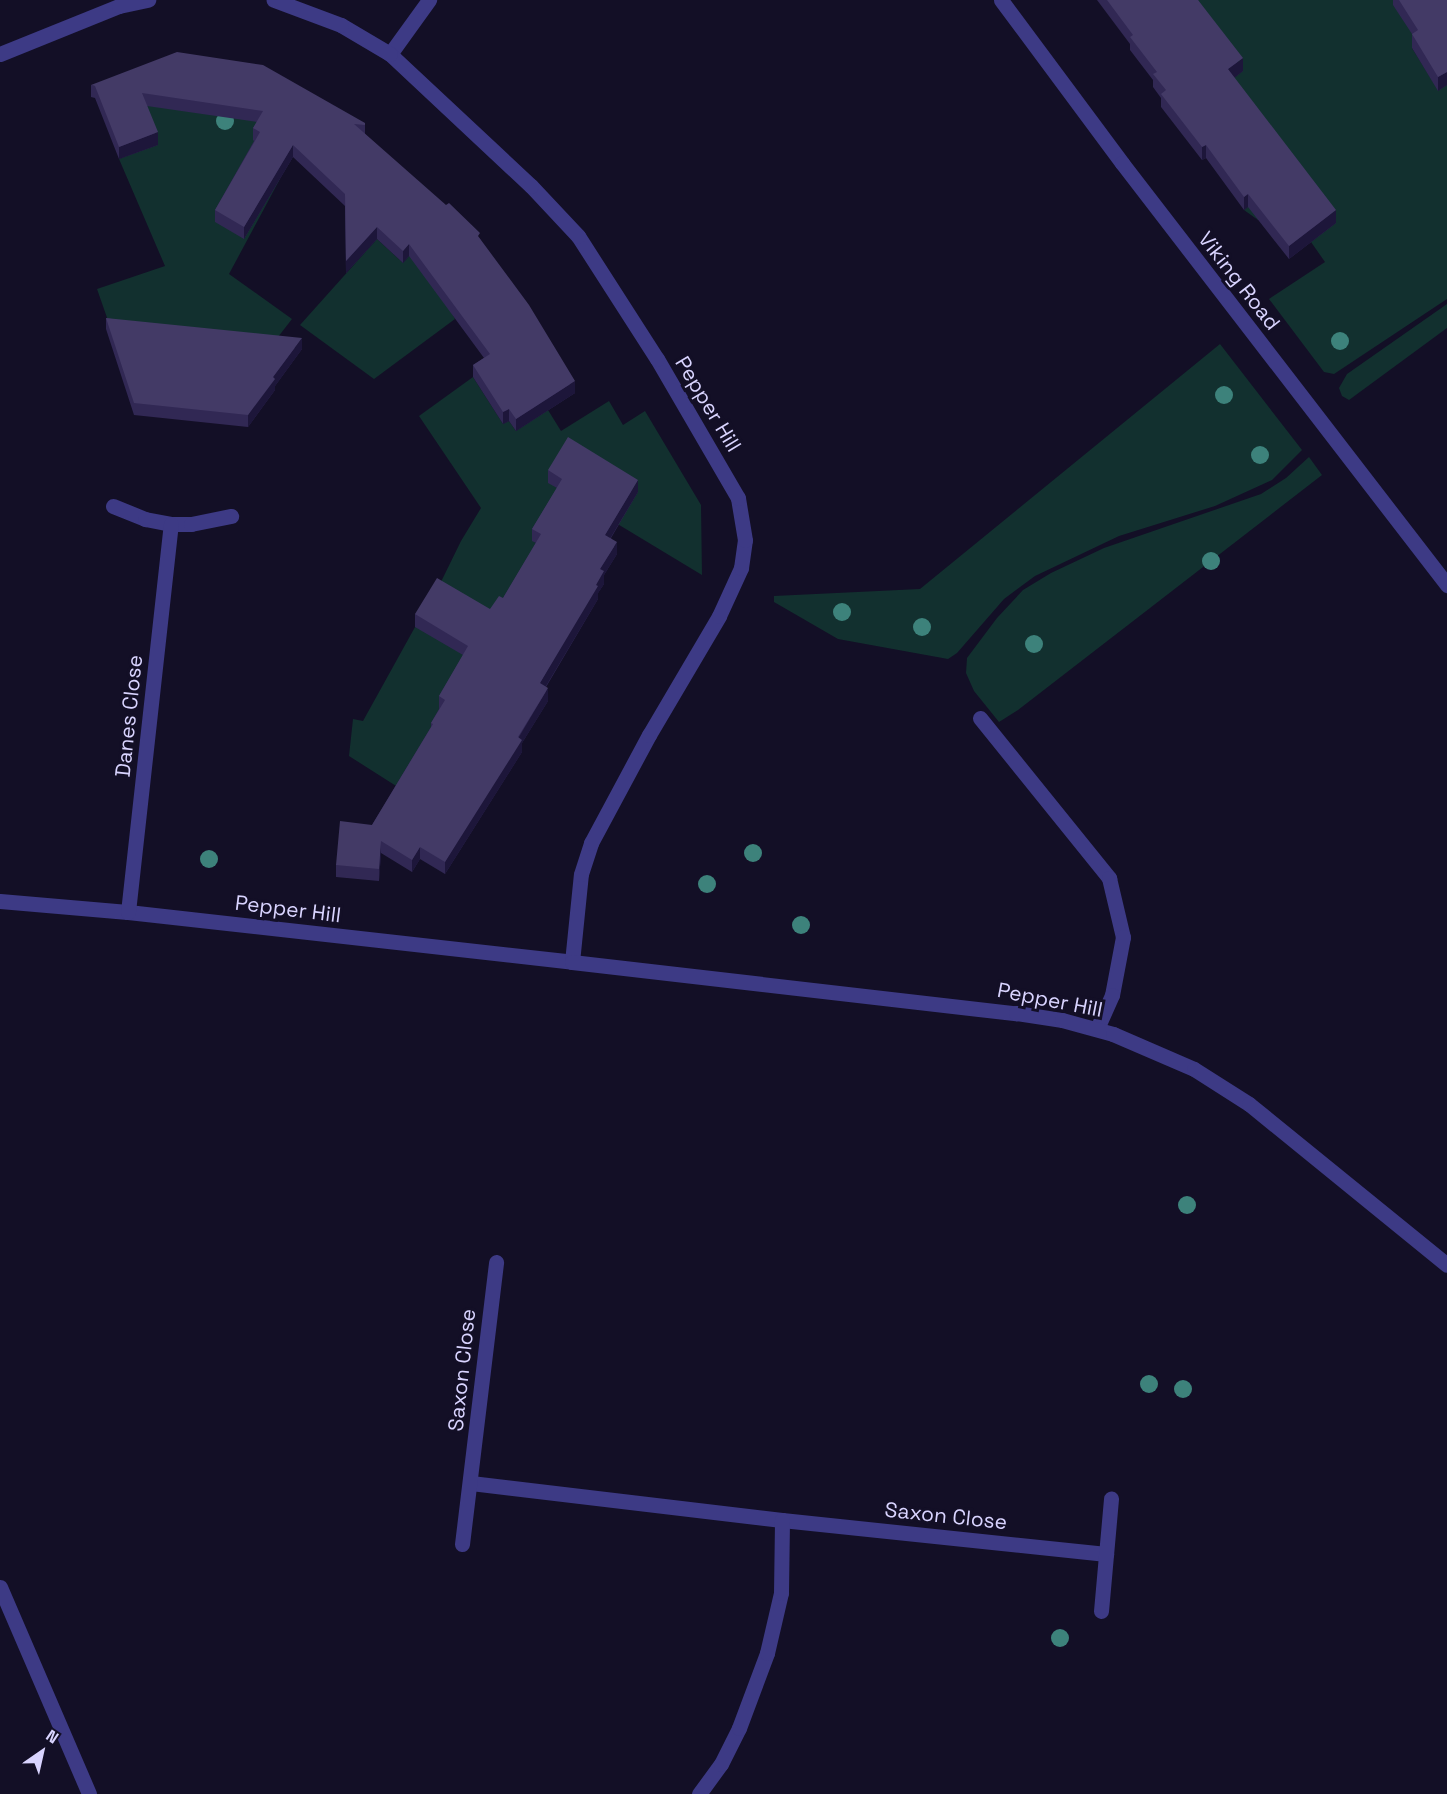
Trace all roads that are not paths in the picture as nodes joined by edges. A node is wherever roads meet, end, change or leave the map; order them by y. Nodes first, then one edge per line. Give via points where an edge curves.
1 (148, 0) edge
2 (274, 0) edge
3 (429, 0) edge
4 (1001, 0) edge
5 (0, 54) edge
6 (390, 54) junction
7 (113, 506) dead end
8 (231, 516) dead end
9 (171, 524) junction
10 (1447, 585) edge
11 (980, 718) dead end
12 (0, 901) edge
13 (128, 912) junction
14 (572, 962) junction
15 (1097, 1029) junction
16 (1444, 1257) edge
17 (496, 1262) dead end
18 (471, 1483) junction
19 (1111, 1498) dead end
20 (782, 1520) junction
21 (462, 1544) dead end
22 (1106, 1554) junction
23 (0, 1587) edge
24 (1101, 1611) dead end
25 (89, 1794) edge
26 (699, 1794) edge

1 - 5 street via 119,6
2 - 6 street, Pepper Hill via 341,25
3 - 6 street
4 - 10 street, Viking Road via 1103,139
6 - 14 street, Pepper Hill via 531,186 578,236 686,408 742,510 744,557 730,595 627,773 589,848 581,874
7 - 9 street
8 - 9 street
9 - 13 street, Danes Close
11 - 15 street via 1109,878 1123,937 1112,995
12 - 13 street, Pepper Hill
13 - 14 street, Pepper Hill
14 - 15 street, Pepper Hill via 975,1008
15 - 16 street, Pepper Hill via 1153,1050 1218,1084
17 - 18 street, Saxon Close
18 - 20 street, Saxon Close
18 - 21 street, Saxon Close
19 - 22 street
20 - 22 street, Saxon Close
20 - 26 street via 781,1593 767,1653 739,1728 721,1764
22 - 24 street
23 - 25 street

